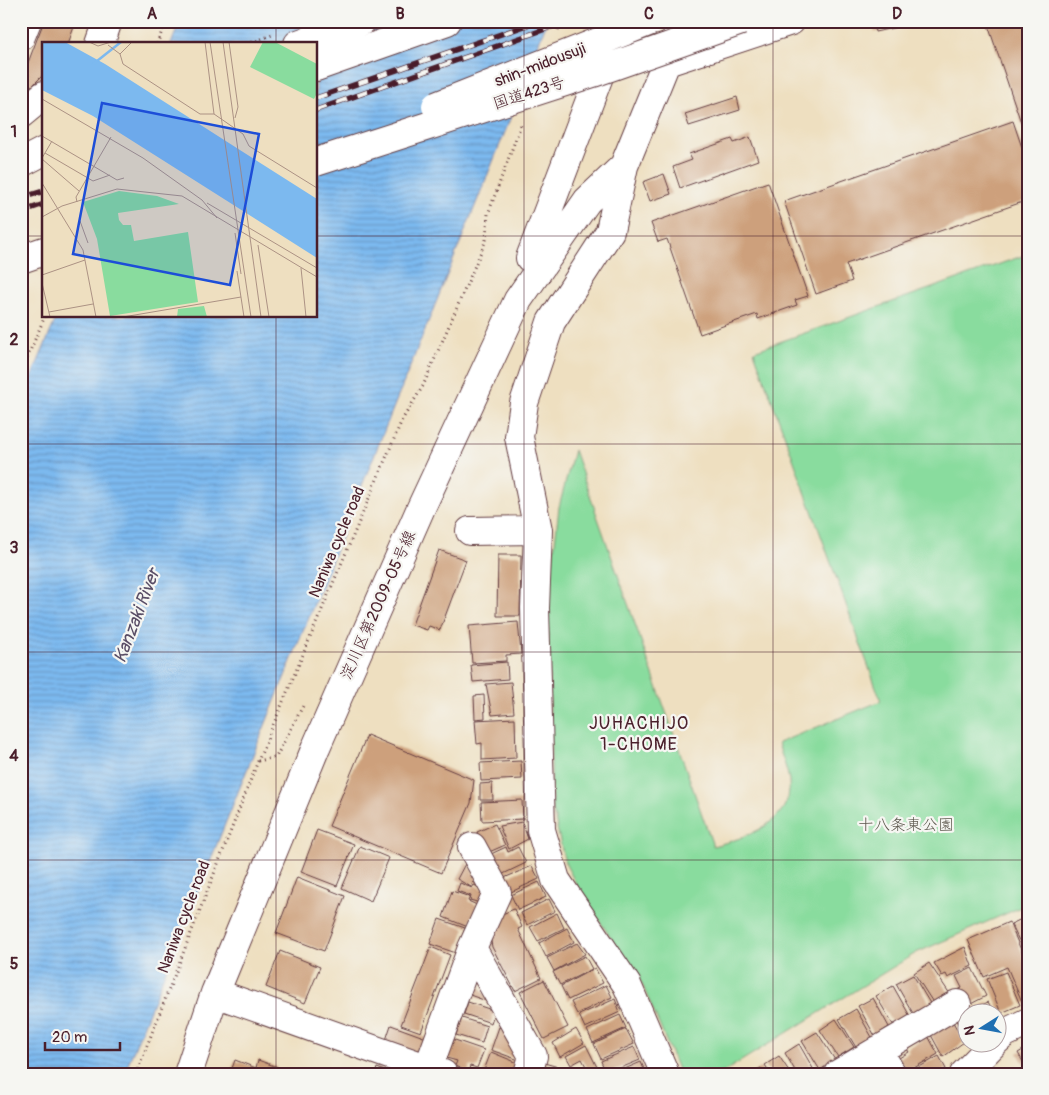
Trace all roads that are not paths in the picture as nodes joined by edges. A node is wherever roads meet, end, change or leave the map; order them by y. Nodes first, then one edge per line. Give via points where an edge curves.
1 (27, 21) edge
2 (108, 21) edge
3 (362, 21) edge
4 (447, 21) edge
5 (620, 21) edge
6 (651, 21) edge
7 (683, 21) edge
8 (741, 21) edge
9 (791, 21) edge
10 (21, 36) edge
11 (101, 42) edge
12 (304, 42) edge
13 (668, 62) junction
14 (318, 66) edge
15 (42, 97) edge
16 (21, 114) edge
17 (42, 152) edge
18 (318, 152) edge
19 (42, 159) edge
20 (318, 161) edge
21 (21, 164) edge
22 (624, 166) junction
23 (42, 253) edge
24 (530, 258) dead end
25 (21, 259) edge
26 (538, 530) junction
27 (470, 531) dead end
28 (472, 848) dead end
29 (472, 948) junction
30 (215, 993) junction
31 (956, 1004) dead end
32 (1028, 1022) edge
33 (1006, 1033) edge
34 (878, 1050) junction
35 (986, 1052) edge
36 (433, 1072) edge
37 (188, 1074) edge
38 (528, 1074) edge
39 (665, 1074) edge
40 (838, 1074) edge
41 (892, 1074) edge
42 (964, 1074) edge

1 - 10 main road
2 - 11 main road
3 - 12 main road
4 - 14 main road
5 - 24 main road
6 - 18 main road, shin-midousuji, bridge
7 - 13 main road
8 - 20 main road, 国道423号, bridge via 593,73
9 - 13 main road
13 - 22 main road
15 - 16 main road
17 - 21 main road
19 - 21 main road
22 - 26 main road via 610,230 551,322 524,402 519,438
22 - 30 main road, 淀川区第2009-05号線 via 587,201 518,300 420,510 316,746
23 - 25 main road
26 - 27 main road
26 - 39 main road via 535,608 541,830 556,880 627,985
28 - 29 main road via 497,893
29 - 36 main road
29 - 38 main road via 533,1056
30 - 36 main road
30 - 37 main road, 淀川区第2009-05号線
31 - 34 main road
32 - 33 main road
34 - 40 main road
34 - 41 main road
35 - 42 main road

